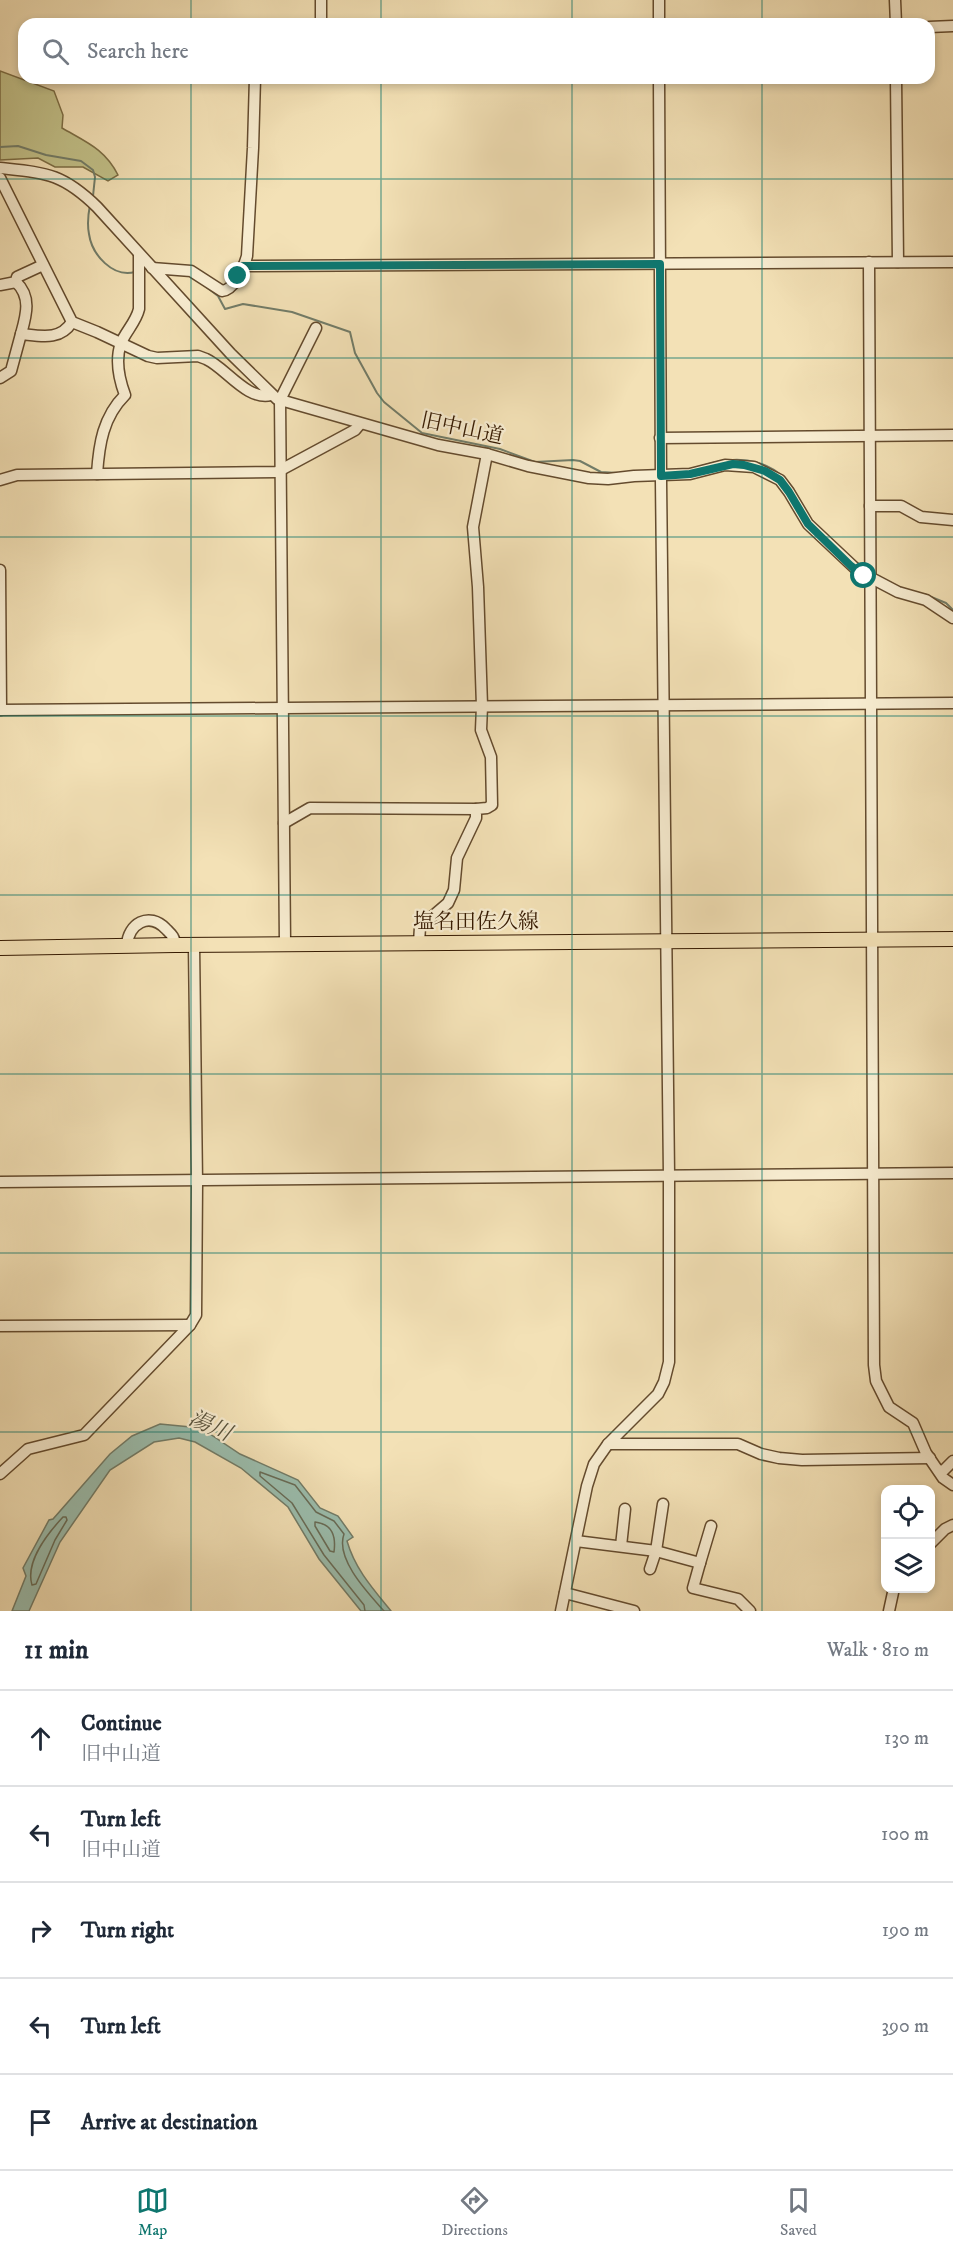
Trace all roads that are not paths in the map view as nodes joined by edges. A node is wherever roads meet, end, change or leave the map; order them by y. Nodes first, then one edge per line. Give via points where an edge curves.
1 (321, 0) edge
2 (659, 0) edge
3 (895, 0) edge
4 (321, 18) edge
5 (659, 18) edge
6 (896, 18) edge
7 (953, 26) edge
8 (935, 27) edge
9 (255, 84) edge
10 (659, 84) edge
11 (896, 84) edge
12 (0, 168) edge
13 (0, 178) edge
14 (140, 255) junction
15 (869, 262) junction
16 (898, 262) junction
17 (953, 262) edge
18 (660, 264) junction
19 (42, 265) junction
20 (243, 266) junction
21 (152, 268) junction
22 (16, 282) junction
23 (0, 285) edge
24 (72, 322) junction
25 (316, 328) dead end
26 (21, 334) junction
27 (121, 344) junction
28 (0, 378) edge
29 (276, 397) junction
30 (360, 424) junction
31 (953, 435) edge
32 (870, 436) junction
33 (660, 438) junction
34 (488, 454) junction
35 (282, 471) junction
36 (97, 474) junction
37 (661, 476) junction
38 (0, 480) edge
39 (870, 506) junction
40 (953, 520) edge
41 (0, 570) edge
42 (870, 579) junction
43 (953, 618) edge
44 (870, 703) junction
45 (953, 703) edge
46 (663, 704) junction
47 (483, 706) junction
48 (284, 707) junction
49 (1, 710) edge
50 (476, 809) junction
51 (284, 823) junction
52 (873, 939) junction
53 (953, 939) edge
54 (667, 942) junction
55 (419, 943) junction
56 (285, 944) junction
57 (127, 945) junction
58 (175, 945) junction
59 (194, 945) junction
60 (0, 948) edge
61 (953, 1173) edge
62 (874, 1174) junction
63 (669, 1175) junction
64 (197, 1179) junction
65 (0, 1182) edge
66 (190, 1325) junction
67 (0, 1326) edge
68 (608, 1444) junction
69 (930, 1458) junction
70 (953, 1461) edge
71 (939, 1472) junction
72 (0, 1474) edge
73 (953, 1485) edge
74 (663, 1504) dead end
75 (625, 1509) dead end
76 (953, 1525) edge
77 (711, 1526) dead end
78 (935, 1539) edge
79 (576, 1541) junction
80 (621, 1546) junction
81 (656, 1551) junction
82 (700, 1563) junction
83 (650, 1569) dead end
84 (565, 1593) junction
85 (893, 1593) edge
86 (561, 1611) edge
87 (634, 1611) edge
88 (750, 1611) edge
89 (889, 1611) edge

1 - 4 street
2 - 5 street
3 - 6 street
7 - 8 street
9 - 20 street via 247,256
10 - 18 street
11 - 16 street
12 - 14 street, 旧中山道 via 41,172 70,184 97,207
13 - 19 street
14 - 21 street, 旧中山道
14 - 27 street via 137,317
15 - 16 street
15 - 18 street
15 - 32 street
16 - 17 street
18 - 20 street
18 - 33 street
19 - 22 street via 17,277
19 - 24 street
20 - 21 street via 231,287 222,291 191,271
21 - 29 street, 旧中山道
22 - 23 street
22 - 26 street via 25,295 27,312
24 - 26 street via 56,336
24 - 27 street
25 - 29 street
26 - 28 street via 11,371
27 - 29 street via 158,358 206,359 253,392
27 - 36 street via 118,372 125,394 108,417
29 - 30 street, 旧中山道
29 - 35 street
30 - 34 street, 旧中山道 via 438,446
30 - 35 street
31 - 32 street
32 - 33 street
32 - 39 street
33 - 37 street
34 - 37 street, 旧中山道 via 589,478
34 - 47 street via 473,527
35 - 36 street
35 - 48 street
36 - 38 street via 17,475
37 - 42 street, 旧中山道 via 733,464 754,467 774,476 808,524
37 - 46 street
39 - 40 street via 901,506 921,517
39 - 42 street
41 - 49 street
42 - 43 street, 旧中山道 via 926,600
42 - 44 street
44 - 45 street
44 - 46 street
44 - 52 street
46 - 47 street
46 - 54 street
47 - 48 street
47 - 50 street via 481,730 491,757 492,801 490,807
48 - 49 street
48 - 51 street
50 - 51 street via 310,808
50 - 55 street via 476,818 458,858 454,890 448,903 420,927
51 - 56 street
52 - 53 main road, 塩名田佐久線
52 - 54 main road, 塩名田佐久線
52 - 62 street
54 - 55 main road, 塩名田佐久線
54 - 63 street
55 - 56 main road, 塩名田佐久線
56 - 59 main road, 塩名田佐久線
57 - 58 main road, 塩名田佐久線
57 - 58 street via 127,936 147,919 160,922 174,937
57 - 60 main road, 塩名田佐久線
58 - 59 main road, 塩名田佐久線
59 - 64 street
61 - 62 street
62 - 63 street
62 - 69 street via 875,1377 889,1407 915,1426
63 - 64 street
63 - 68 street via 670,1346 666,1374 653,1401
64 - 65 street
64 - 66 street via 196,1311
66 - 67 street
66 - 72 street via 84,1435 28,1449
68 - 69 street via 738,1444 761,1454 802,1460
68 - 79 street via 590,1475
69 - 71 street
70 - 71 street
71 - 73 street
74 - 81 street
75 - 80 street
76 - 78 street
77 - 82 street
79 - 80 street
79 - 84 street
80 - 81 street
81 - 82 street
81 - 83 street
82 - 88 street via 693,1588 738,1599
84 - 86 street
84 - 87 street
85 - 89 street

